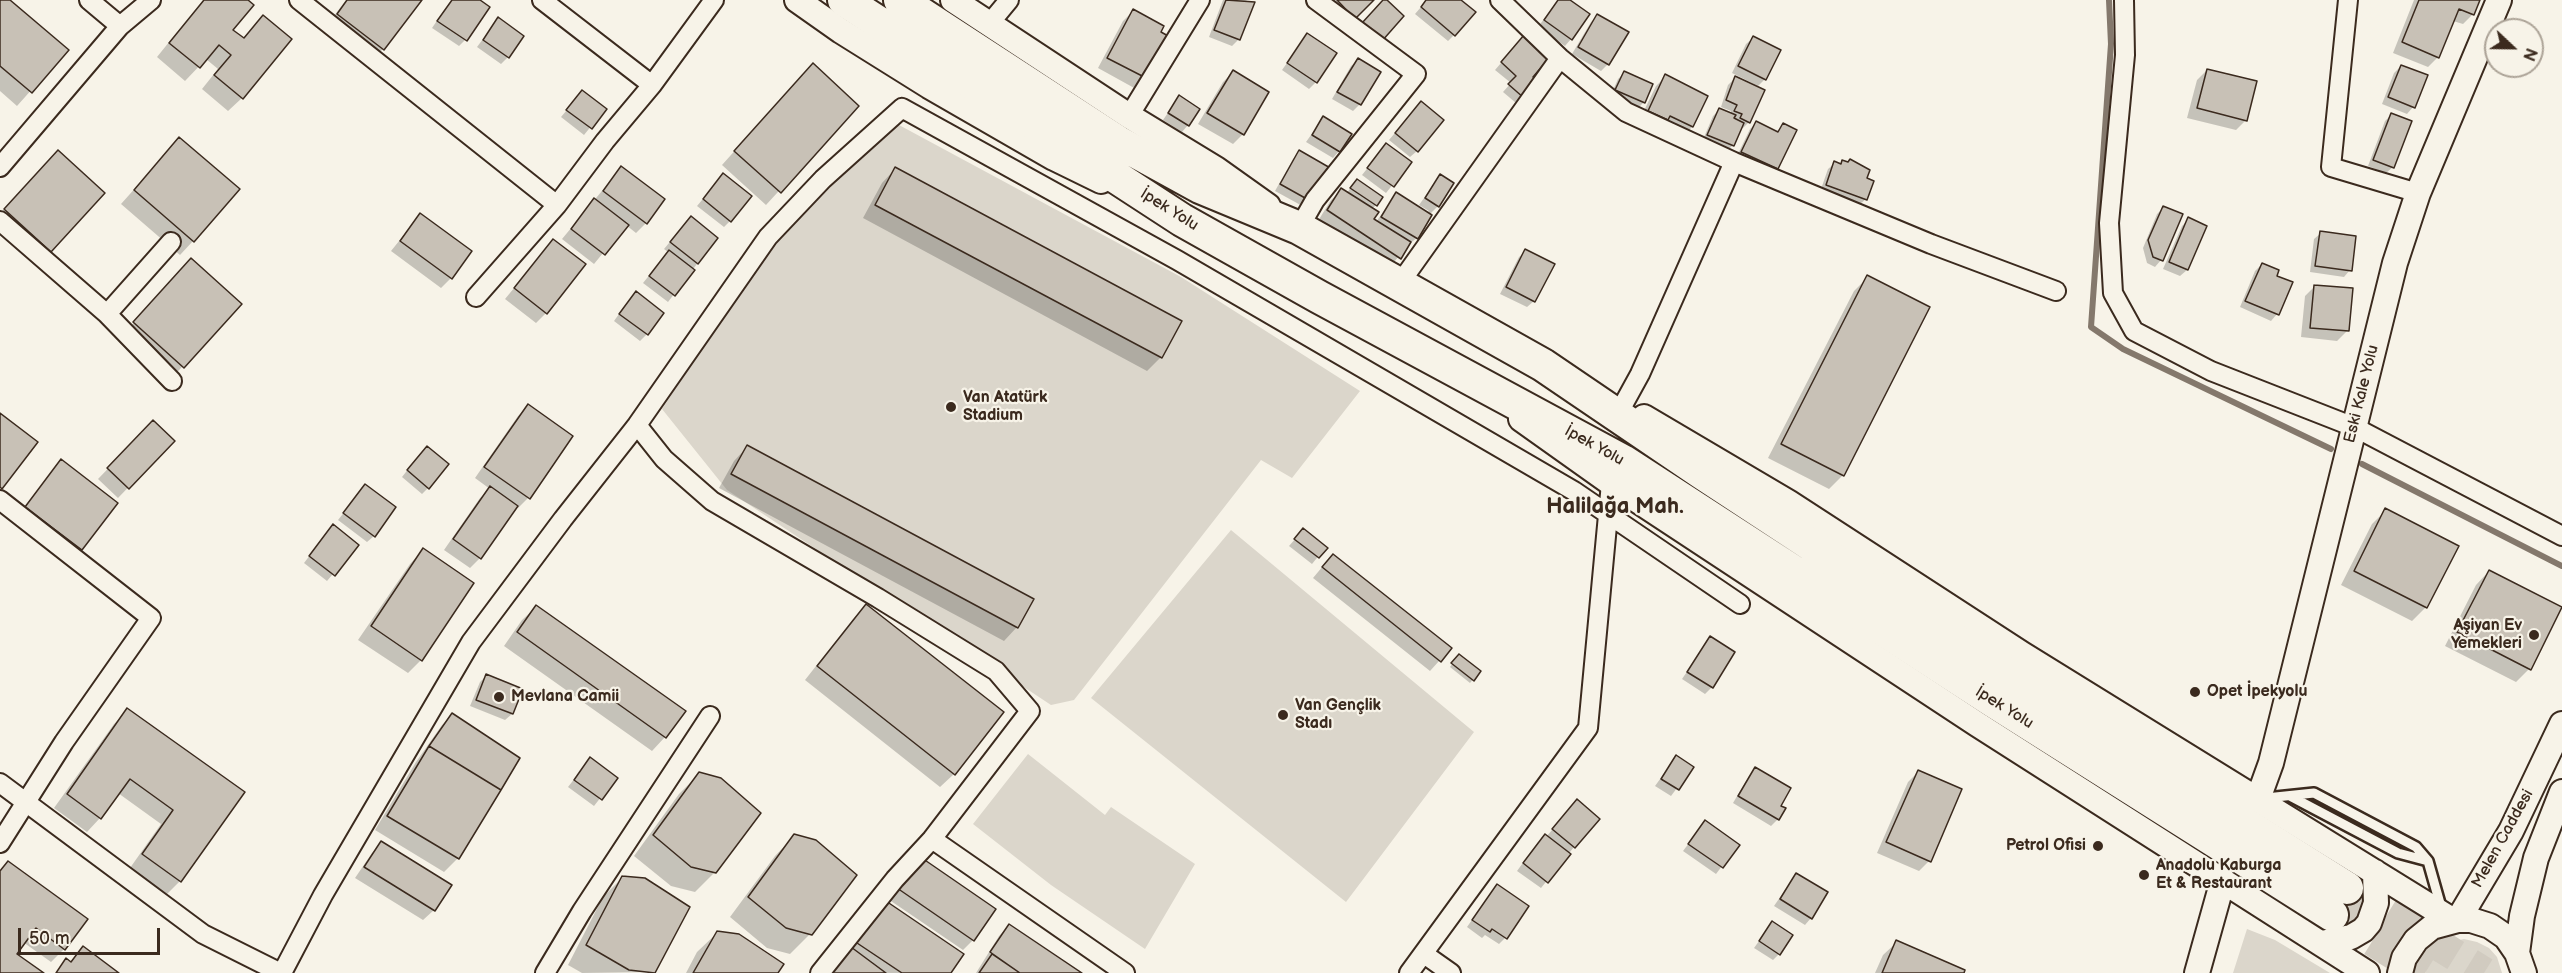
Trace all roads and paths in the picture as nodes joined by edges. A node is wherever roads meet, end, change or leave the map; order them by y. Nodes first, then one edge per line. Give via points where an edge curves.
1 (89, 0) edge
2 (151, 0) edge
3 (299, 0) edge
4 (542, 0) edge
5 (714, 0) edge
6 (797, 0) edge
7 (844, 0) edge
8 (900, 0) edge
9 (953, 0) edge
10 (1010, 0) edge
11 (1200, 0) edge
12 (1316, 0) edge
13 (1500, 0) edge
14 (2124, 0) edge
15 (2348, 0) edge
16 (2499, 0) edge
17 (990, 23) junction
18 (120, 26) junction
19 (1560, 57) junction
20 (652, 85) junction
21 (1129, 116) junction
22 (1734, 162) junction
23 (0, 167) edge
24 (2418, 193) junction
25 (557, 205) junction
26 (1182, 220) junction
27 (0, 221) edge
28 (1299, 228) junction
29 (171, 242) dead end
30 (1400, 284) junction
31 (2056, 291) dead end
32 (476, 297) dead end
33 (107, 314) junction
34 (1543, 365) junction
35 (1445, 366) junction
36 (172, 381) dead end
37 (1623, 405) junction
38 (637, 425) junction
39 (2354, 427) junction
40 (1611, 483) junction
41 (0, 500) edge
42 (1608, 514) junction
43 (2562, 536) edge
44 (1740, 604) dead end
45 (710, 716) dead end
46 (2562, 724) edge
47 (0, 783) edge
48 (2562, 792) edge
49 (2290, 796) junction
50 (2258, 800) junction
51 (26, 802) junction
52 (932, 839) junction
53 (0, 843) edge
54 (2428, 861) junction
55 (2375, 873) junction
56 (2223, 880) junction
57 (2347, 888) tunnel mouth
58 (2451, 918) junction
59 (2327, 929) junction
60 (1424, 954) junction
61 (2524, 966) edge
62 (282, 973) edge
63 (544, 973) edge
64 (820, 973) edge
65 (1125, 973) edge
66 (1409, 973) edge
67 (1451, 973) edge
68 (2197, 973) edge
69 (2367, 973) edge
70 (2400, 973) edge

1 - 18 street
2 - 18 street
3 - 25 street
4 - 20 street
5 - 20 street
6 - 26 street via 928,86 1054,158
7 - 26 highway, İpek Yolu
8 - 28 highway, İpek Yolu via 1118,142 1200,187
9 - 17 street
10 - 17 street
11 - 21 street
12 - 28 street via 1416,74 1315,200
13 - 19 street
14 - 39 street via 2125,56 2109,223 2113,293 2134,331 2211,371
15 - 24 street via 2331,167
16 - 24 street, Eski Kale Yolu
17 - 21 street
18 - 23 street
19 - 22 street via 1626,112
19 - 30 street
20 - 25 street
21 - 28 street via 1216,169
22 - 31 street
22 - 37 street via 1641,374
24 - 39 street, Eski Kale Yolu via 2395,263
25 - 32 street
26 - 35 highway, İpek Yolu
27 - 33 street
28 - 30 highway, İpek Yolu
29 - 33 street
30 - 34 highway, İpek Yolu
33 - 36 street
34 - 37 street
34 - 57 highway, İpek Yolu via 2009,675
35 - 40 street
35 - 59 highway, İpek Yolu via 1623,461 1993,701
37 - 50 street via 1788,502 2022,654
38 - 42 street via 768,237 823,179 902,108 1187,266
38 - 52 street via 664,459 712,501 996,671 1030,711
38 - 62 street via 471,642 323,895
39 - 43 street
39 - 50 street, Eski Kale Yolu via 2271,763
40 - 42 street
40 - 56 street via 1977,724
41 - 51 street via 152,618
42 - 44 street
42 - 60 street via 1588,728
45 - 63 street
46 - 58 street, Melen Caddesi via 2511,831
47 - 51 street
48 - 61 street, Melen Caddesi via 2536,858 2522,916
49 - 50 lane
49 - 54 lane via 2398,853
49 - 54 lane via 2314,793 2416,847
50 - 55 street
51 - 53 street
51 - 62 street via 203,934
52 - 64 street
52 - 65 street
54 - 58 lane
55 - 58 street
55 - 59 street via 2376,903 2363,930 2350,937
56 - 59 street
56 - 68 street
58 - 61 street via 2490,926 2506,937
58 - 70 street via 2416,940
59 - 69 street
60 - 66 street
60 - 67 street

